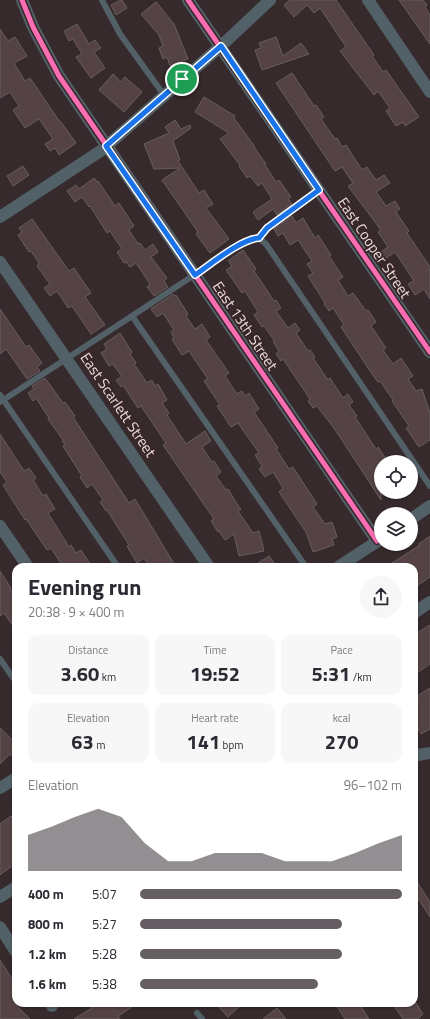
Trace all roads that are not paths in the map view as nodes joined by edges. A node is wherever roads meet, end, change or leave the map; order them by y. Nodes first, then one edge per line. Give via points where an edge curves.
1 (22, 0) edge
2 (102, 0) edge
3 (188, 0) edge
4 (270, 0) edge
5 (368, 0) edge
6 (221, 46) junction
7 (430, 92) edge
8 (164, 95) junction
9 (106, 146) junction
10 (319, 190) junction
11 (0, 217) edge
12 (259, 238) junction
13 (0, 262) edge
14 (195, 275) junction
15 (132, 316) junction
16 (430, 352) edge
17 (67, 359) junction
18 (1, 399) edge
19 (430, 486) edge
20 (430, 506) edge
21 (418, 514) edge
22 (0, 526) edge
23 (374, 533) edge
24 (374, 543) edge
25 (25, 563) edge
26 (115, 563) edge
27 (206, 563) edge
28 (303, 563) edge
29 (344, 563) edge
30 (430, 602) edge
31 (418, 610) edge
32 (0, 659) edge
33 (12, 676) edge
34 (430, 753) edge
35 (418, 755) edge
36 (12, 780) edge
37 (0, 788) edge
38 (12, 889) edge
39 (0, 897) edge
40 (0, 927) edge
41 (12, 946) edge
42 (197, 1013) dead end
43 (202, 1019) edge

1 - 9 street, East 13th Street via 59,76
2 - 8 lane via 120,34
3 - 6 street, East Cooper Street
4 - 6 street
5 - 7 street
6 - 8 street
6 - 10 street, East Cooper Street
8 - 9 street
9 - 11 street
9 - 14 street, East 13th Street
10 - 12 lane via 267,228
10 - 16 street, East Cooper Street
12 - 14 lane via 251,238
12 - 19 lane via 266,244
13 - 17 street, East Scarlett Street
14 - 15 lane
14 - 23 street, East 13th Street
15 - 17 lane
15 - 28 lane
17 - 18 lane
17 - 27 street, East Scarlett Street
18 - 26 lane
20 - 21 street
22 - 25 street
24 - 29 street
30 - 31 street
32 - 33 lane
34 - 35 street
36 - 37 street
38 - 39 street
40 - 41 street
42 - 43 lane

